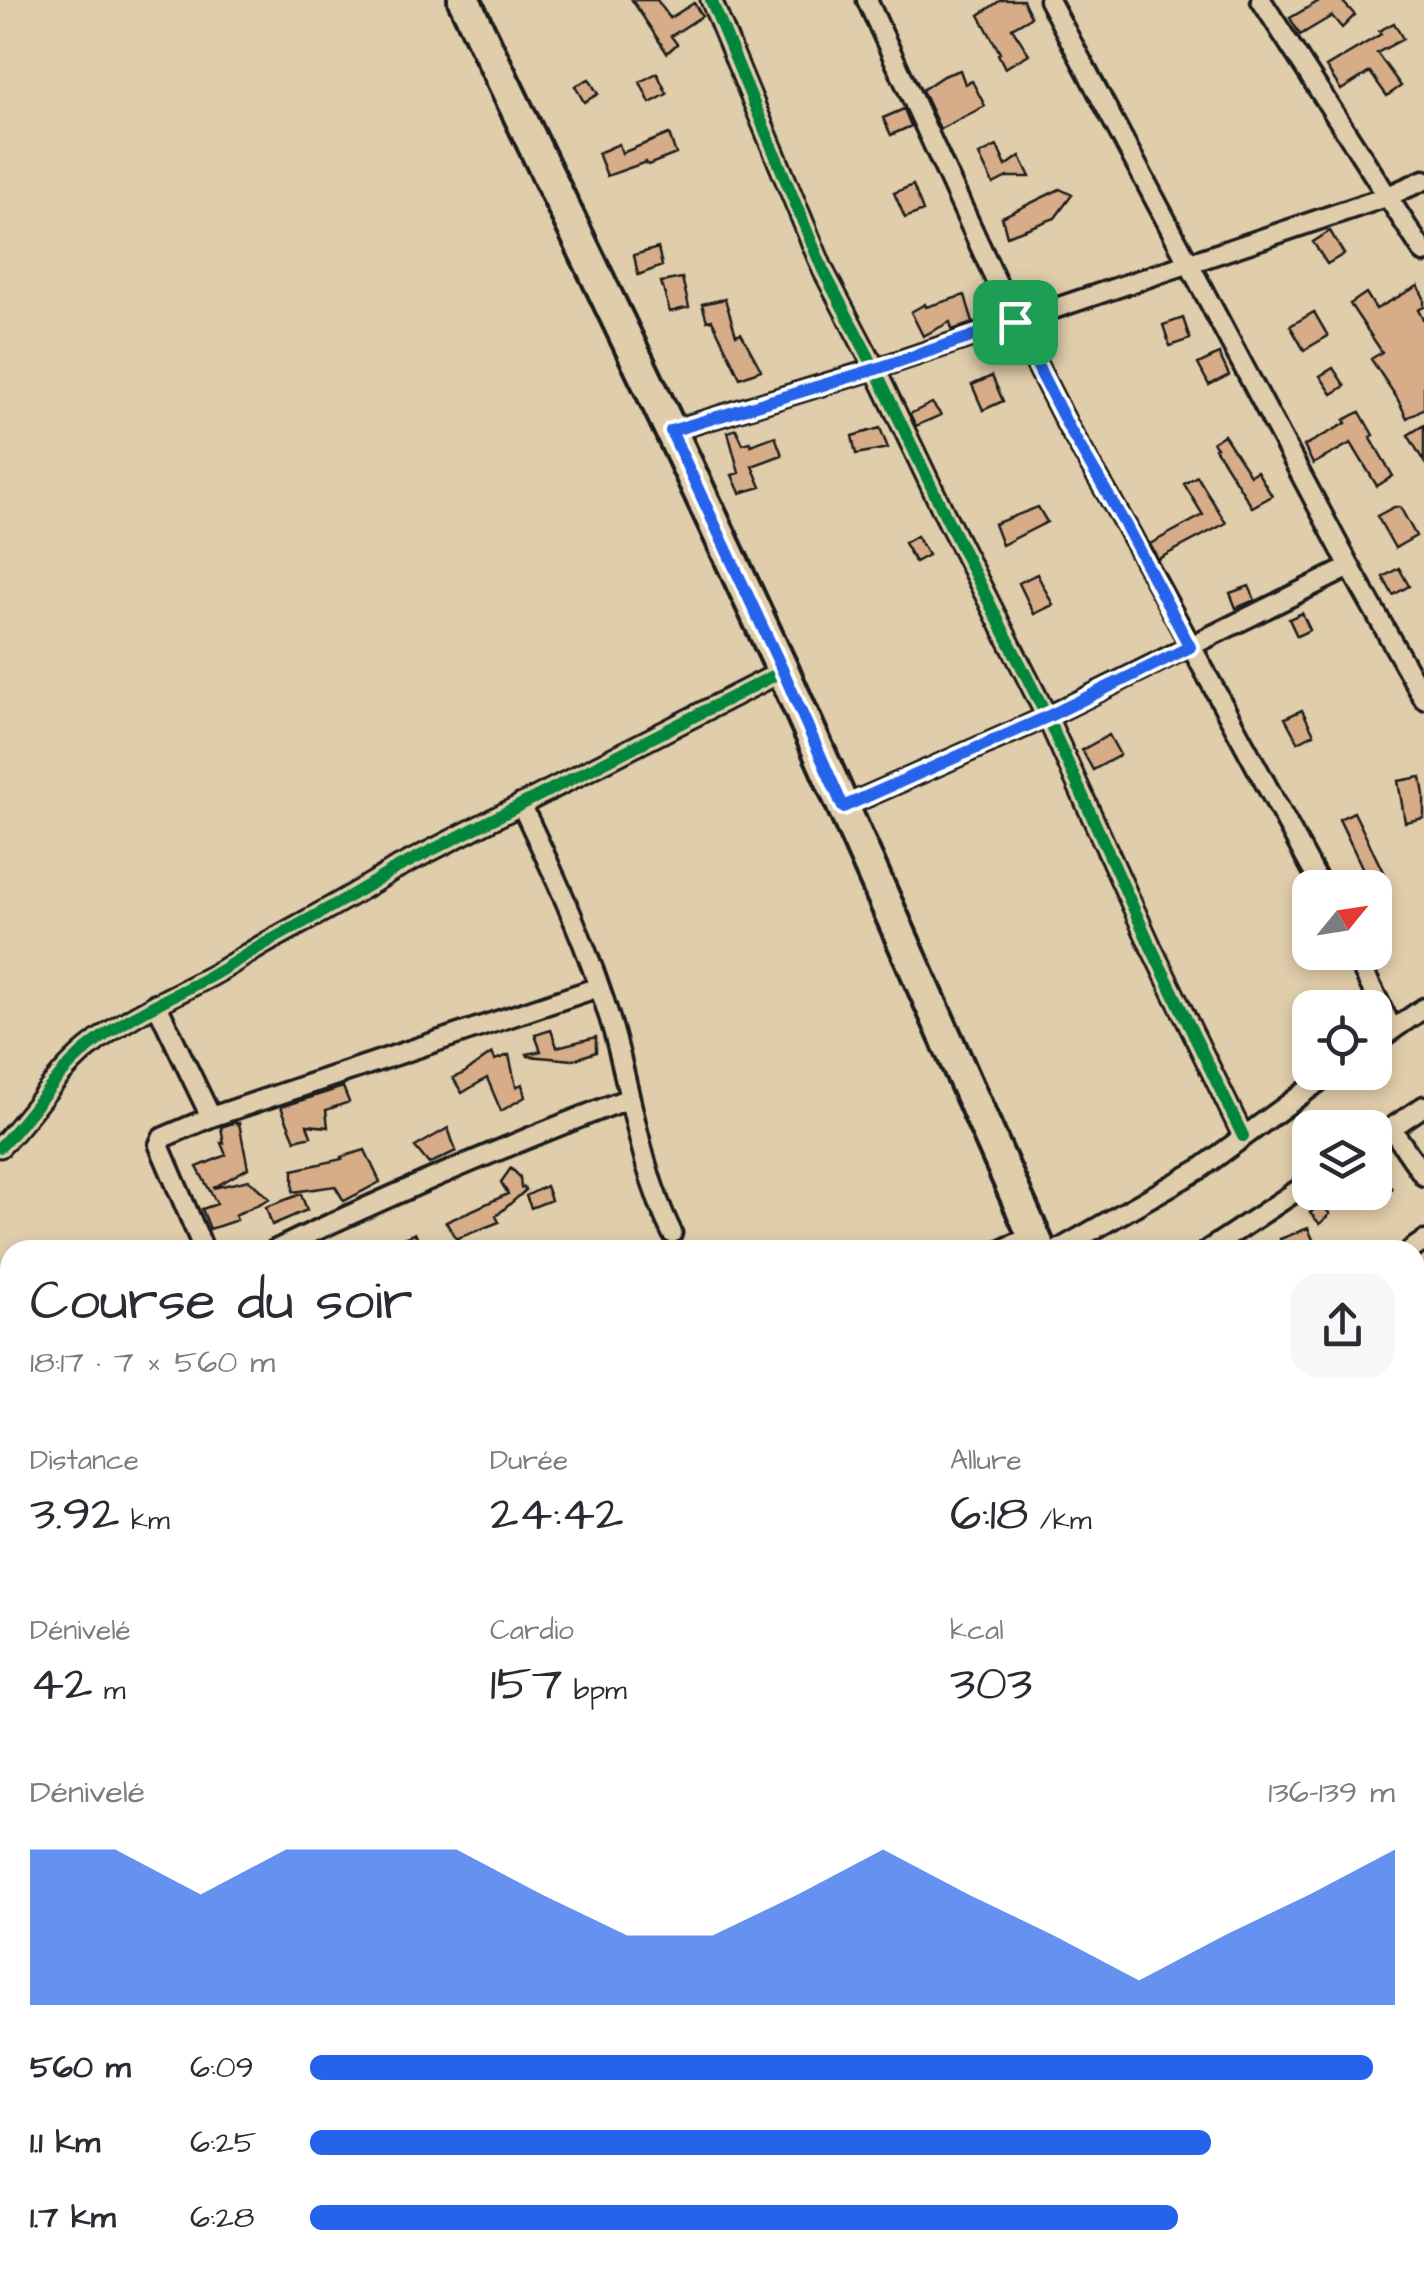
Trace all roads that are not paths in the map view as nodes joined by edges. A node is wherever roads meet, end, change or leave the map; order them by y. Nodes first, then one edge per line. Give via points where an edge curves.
1 (464, 0) edge
2 (711, 0) edge
3 (867, 0) edge
4 (1048, 0) edge
5 (1261, 0) edge
6 (1424, 180) edge
7 (1386, 197) junction
8 (1424, 253) edge
9 (1190, 264) junction
10 (1015, 322) junction
11 (876, 369) junction
12 (671, 431) junction
13 (1350, 566) junction
14 (1190, 647) junction
15 (783, 671) junction
16 (1424, 699) edge
17 (1047, 717) junction
18 (520, 804) junction
19 (843, 807) junction
20 (1312, 870) edge
21 (600, 987) junction
22 (156, 1003) junction
23 (1424, 1008) edge
24 (1392, 1029) edge
25 (1307, 1090) edge
26 (630, 1098) junction
27 (1424, 1106) edge
28 (211, 1117) junction
29 (1392, 1128) edge
30 (1243, 1136) junction
31 (1392, 1143) edge
32 (0, 1147) edge
33 (1424, 1176) edge
34 (1292, 1194) edge
35 (672, 1233) dead end
36 (200, 1240) edge
37 (296, 1240) edge
38 (1042, 1240) edge
39 (1054, 1240) edge
40 (1223, 1240) edge

1 - 12 main road
2 - 11 street via 824,270
3 - 10 street
4 - 9 street
5 - 7 street
6 - 7 street
7 - 8 street
7 - 9 street
9 - 10 street
9 - 13 street
10 - 11 street
10 - 14 street
11 - 12 street
11 - 17 street
12 - 15 main road
13 - 14 street
13 - 16 street
14 - 17 street
14 - 20 street
15 - 18 street
15 - 19 main road
17 - 19 street
17 - 30 street
18 - 21 street
18 - 22 street
19 - 38 main road
21 - 26 street
21 - 28 street
22 - 28 street
22 - 32 street via 86,1050
23 - 24 street
25 - 30 street
26 - 35 street via 651,1183
26 - 37 street
27 - 29 street
28 - 36 street via 159,1145
30 - 39 street via 1200,1169
31 - 33 street
34 - 40 street

